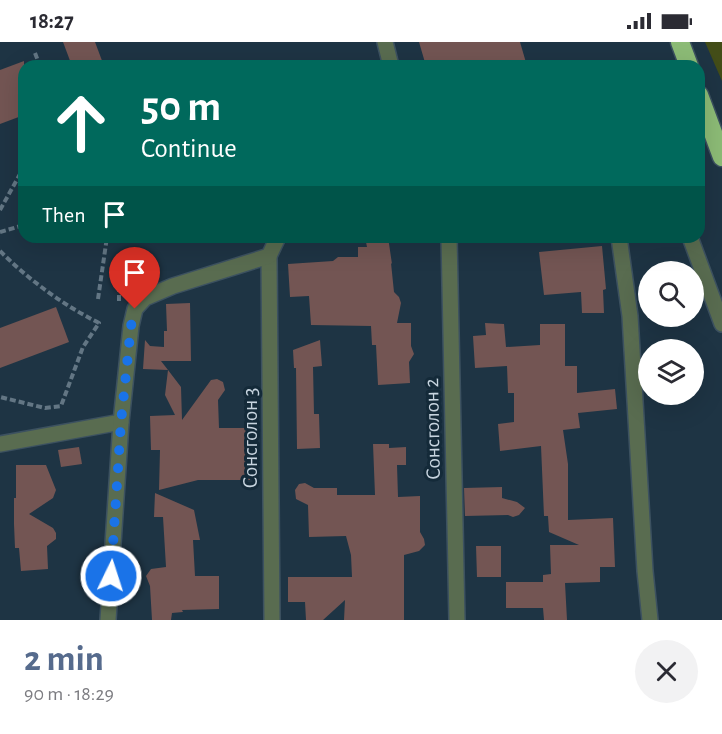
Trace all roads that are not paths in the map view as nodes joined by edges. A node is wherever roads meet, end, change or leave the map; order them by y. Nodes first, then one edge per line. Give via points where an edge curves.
1 (385, 42) edge
2 (680, 42) edge
3 (390, 60) edge
4 (687, 60) edge
5 (705, 121) edge
6 (722, 157) edge
7 (275, 243) edge
8 (449, 243) edge
9 (620, 243) edge
10 (692, 243) edge
11 (269, 256) junction
12 (722, 324) edge
13 (121, 422) junction
14 (0, 444) edge
15 (108, 620) edge
16 (272, 620) edge
17 (457, 620) edge
18 (650, 620) edge

1 - 3 street
2 - 4 highway
5 - 6 highway
7 - 11 street
8 - 17 street, Сонсголон 2
9 - 18 street via 630,316
10 - 12 street
11 - 13 street via 173,286 145,298 135,309
11 - 16 street, Сонсголон 3
13 - 14 street
13 - 15 street

